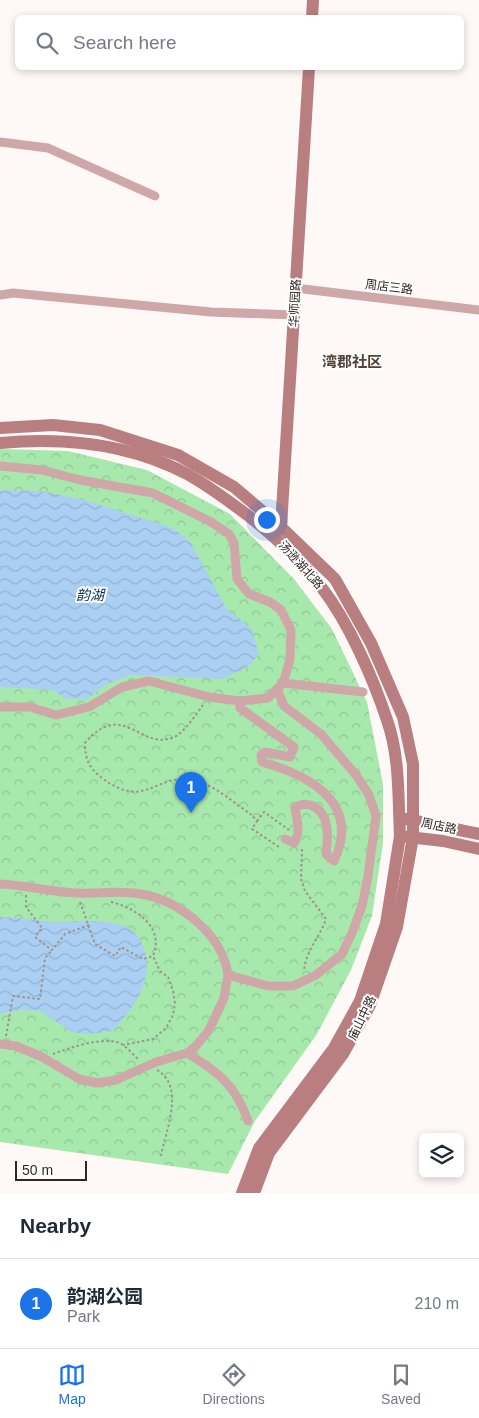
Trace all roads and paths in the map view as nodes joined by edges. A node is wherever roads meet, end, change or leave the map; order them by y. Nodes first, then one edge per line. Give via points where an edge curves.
1 (312, 0) edge
2 (312, 15) edge
3 (308, 70) edge
4 (0, 142) edge
5 (154, 196) dead end
6 (296, 288) junction
7 (0, 295) edge
8 (479, 310) edge
9 (294, 315) junction
10 (0, 428) edge
11 (0, 443) edge
12 (0, 466) edge
13 (277, 531) junction
14 (280, 686) junction
15 (363, 692) dead end
16 (209, 696) junction
17 (240, 701) junction
18 (0, 707) edge
19 (399, 819) junction
20 (414, 820) junction
21 (257, 821) junction
22 (479, 834) edge
23 (400, 836) junction
24 (298, 837) junction
25 (413, 837) junction
26 (286, 839) junction
27 (479, 849) edge
28 (0, 884) edge
29 (25, 886) junction
30 (97, 893) junction
31 (76, 894) junction
32 (89, 925) junction
33 (52, 950) junction
34 (154, 956) junction
35 (228, 974) junction
36 (302, 982) junction
37 (2, 1044) edge
38 (123, 1045) dead end
39 (187, 1053) junction
40 (248, 1121) dead end
41 (242, 1193) edge
42 (254, 1193) edge

1 - 2 street
3 - 6 street, 华师园路
4 - 5 street via 48,148
6 - 8 street, 周店三路
6 - 9 street, 华师园路
7 - 9 street via 13,293 211,312
9 - 13 street, 华师园路
10 - 13 street, 汤逊湖北路 via 53,425 100,430 178,455 234,487
11 - 13 street, 汤逊湖北路 via 49,440 99,445 144,457 187,474
12 - 14 street via 42,470 153,493 229,534 234,543 236,580 249,594 281,610 291,630 290,660
13 - 19 street, 汤逊湖北路 via 323,589 358,649 388,721 397,766
13 - 20 street, 汤逊湖北路 via 336,579 388,678 403,717 413,764
14 - 15 street
14 - 17 street via 268,698
14 - 36 street via 284,706 321,734 356,775 369,795 376,816 362,906 352,934 342,954
16 - 17 street
16 - 18 street via 150,681 122,687 89,707 56,715 30,707
16 - 21 path via 175,737 160,739 110,724 95,730 85,742 85,758 94,772 124,791 135,793 168,781 195,780 212,788
17 - 24 street via 240,708 248,715 294,747 290,756 265,752 260,755 262,762 279,767 324,792 341,816 342,843 334,861 326,854 327,827 318,808 308,804 295,808
19 - 20 street, 周店路
19 - 23 street, 汤逊湖北路
20 - 22 street, 周店路
20 - 25 street, 庙山中路
21 - 26 path via 264,812 289,830
21 - 26 path via 252,829 279,847
23 - 25 street
23 - 41 street, 庙山中路 via 386,924 360,1001 334,1048 259,1148
24 - 26 street via 294,843
24 - 36 path via 305,891 326,919 307,954
25 - 27 street, 周店路
25 - 42 street, 庙山中路 via 397,927 370,1005 343,1054 269,1153
28 - 29 street
29 - 31 street
29 - 33 path via 26,907 42,928 34,937
30 - 31 street
30 - 34 path via 148,922 155,931 157,947
30 - 35 street via 142,894 181,910 206,931 226,961
31 - 32 path
32 - 33 path via 65,934
32 - 34 path via 95,944 115,956 120,947 143,960
33 - 37 path via 45,958 40,999 13,996
34 - 38 path via 160,971 168,976 173,991 173,1015 166,1028 153,1039
35 - 36 street via 268,986 293,986
35 - 39 street via 224,998 209,1030
37 - 39 street via 16,1046 79,1079 97,1083 116,1080 156,1062
39 - 40 street via 219,1073 242,1104

